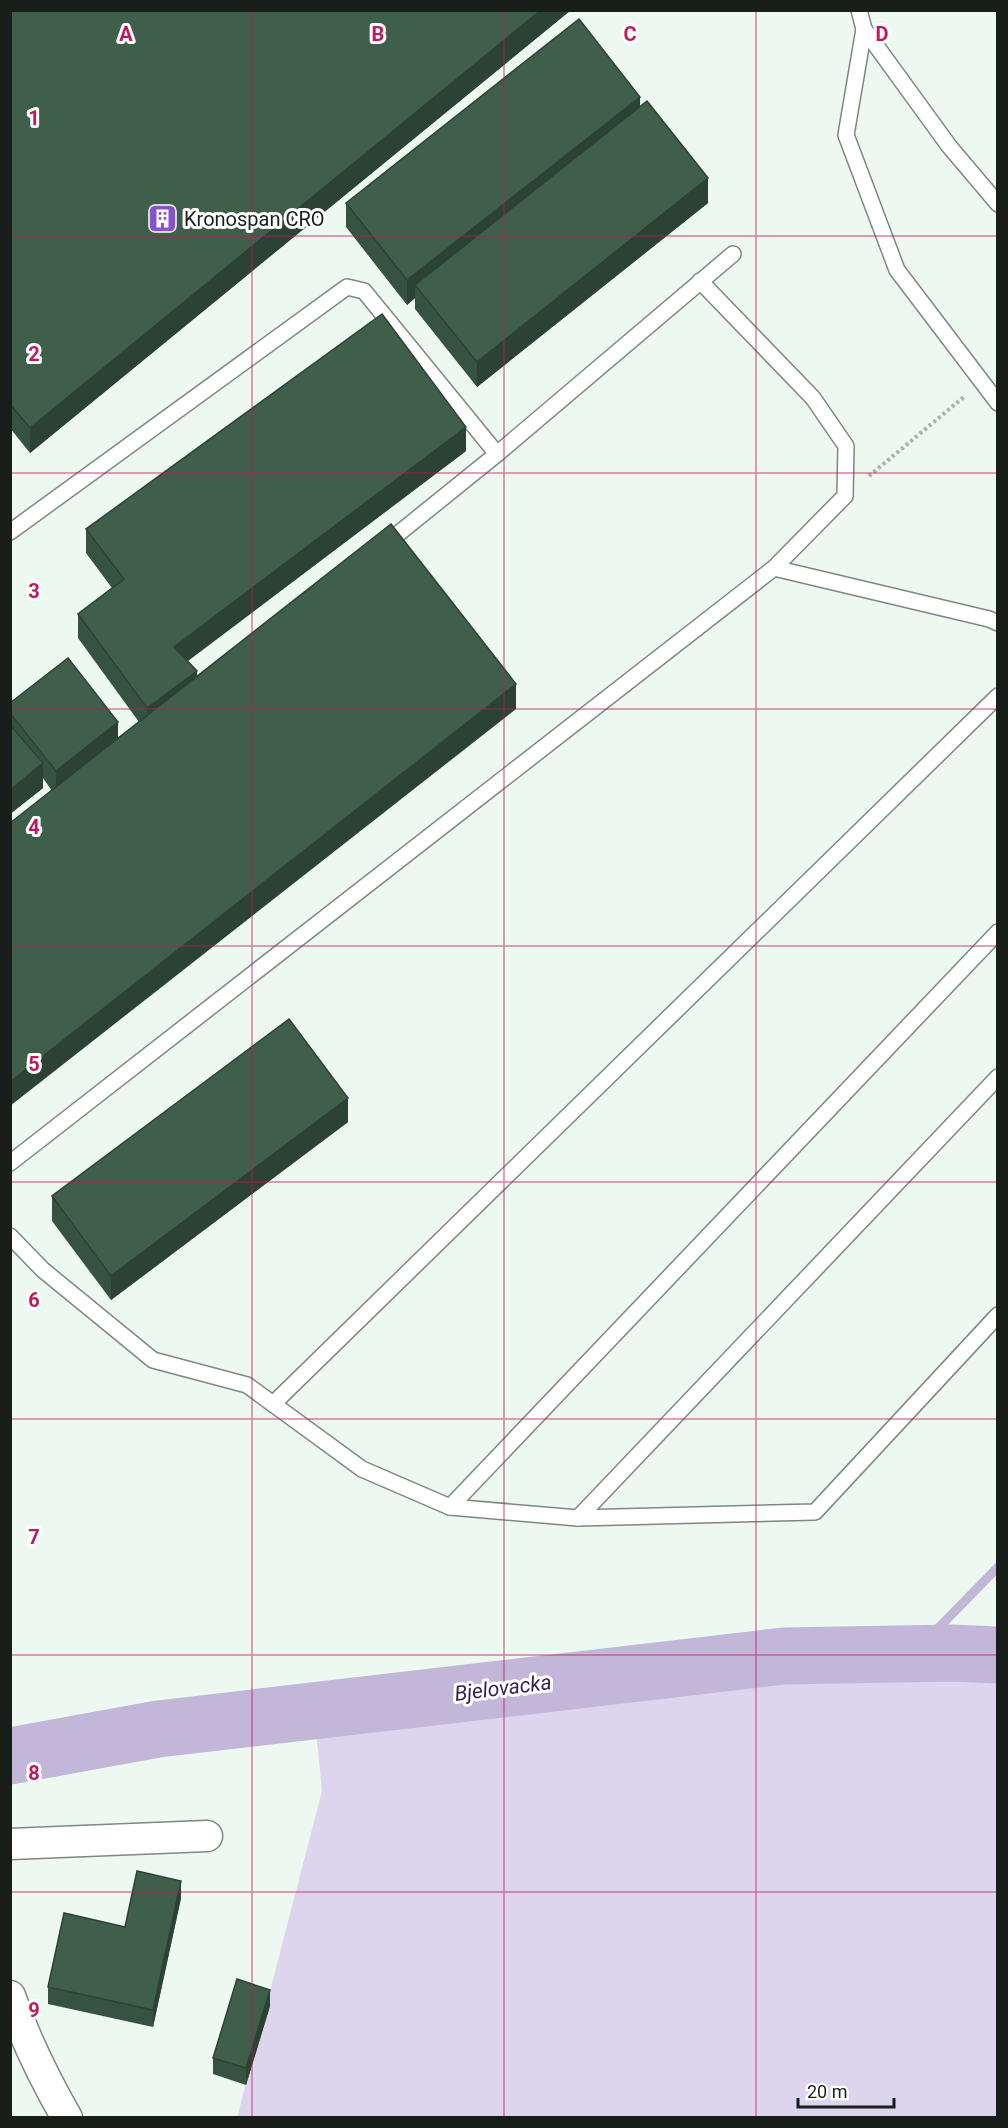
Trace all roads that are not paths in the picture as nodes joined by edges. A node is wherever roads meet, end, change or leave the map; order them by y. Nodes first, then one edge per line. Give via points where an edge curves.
1 (859, 10) edge
2 (864, 29) junction
3 (998, 204) edge
4 (733, 254) dead end
5 (700, 281) junction
6 (998, 403) edge
7 (497, 454) junction
8 (10, 532) edge
9 (369, 557) edge
10 (774, 568) junction
11 (998, 623) edge
12 (998, 696) edge
13 (998, 932) edge
14 (998, 1077) edge
15 (10, 1163) edge
16 (10, 1236) edge
17 (998, 1315) edge
18 (273, 1404) junction
19 (450, 1507) junction
20 (578, 1518) junction
21 (207, 1836) dead end
22 (10, 1844) edge
23 (10, 1996) edge
24 (67, 2118) edge

1 - 2 lane
2 - 3 lane via 949,146
2 - 6 lane via 846,135 897,270
4 - 5 lane
5 - 7 lane
5 - 10 lane via 813,398 846,446 844,496
7 - 8 lane via 364,291 347,287
7 - 9 lane
10 - 11 lane
10 - 15 lane
12 - 18 lane
13 - 19 lane
14 - 20 lane
16 - 18 lane via 43,1270 153,1360 247,1385
17 - 20 lane via 815,1512
18 - 19 lane via 362,1469
19 - 20 lane
21 - 22 street
23 - 24 street via 43,2075

